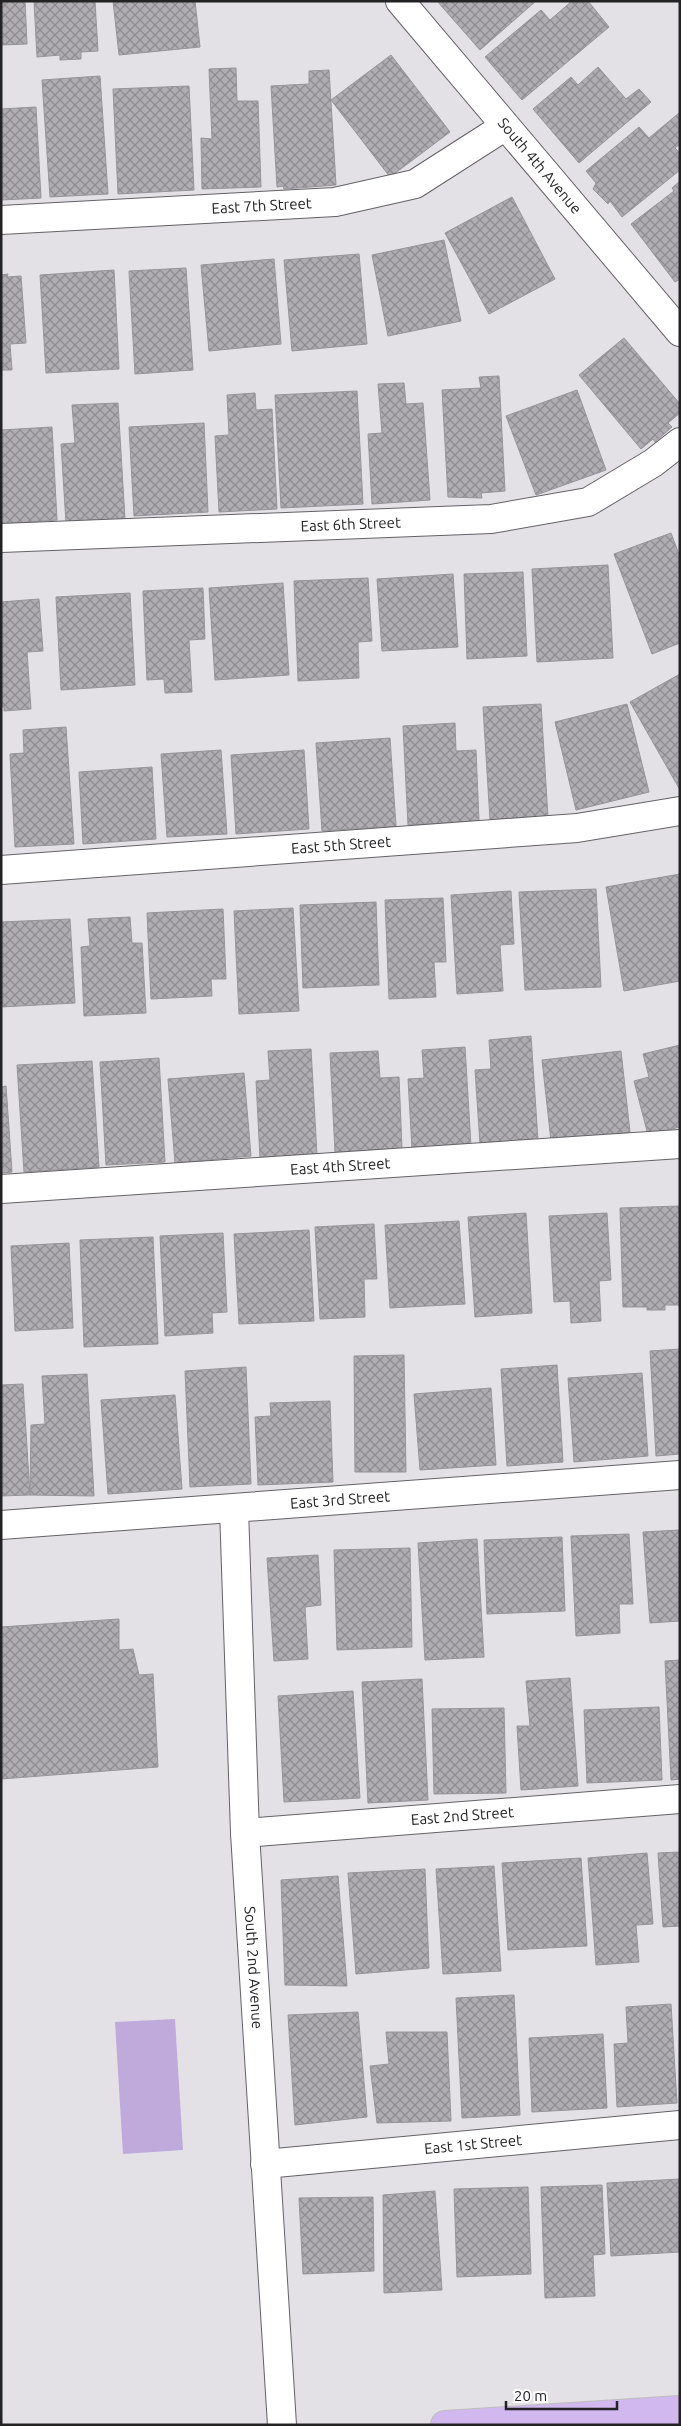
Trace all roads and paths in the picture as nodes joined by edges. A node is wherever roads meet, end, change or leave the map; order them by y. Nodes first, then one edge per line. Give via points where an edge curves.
1 (400, 1) edge
2 (504, 127) junction
3 (1, 220) edge
4 (680, 332) edge
5 (680, 442) edge
6 (1, 538) edge
7 (680, 810) edge
8 (1, 870) edge
9 (680, 1144) edge
10 (1, 1189) edge
11 (680, 1475) edge
12 (234, 1509) junction
13 (1, 1525) edge
14 (680, 1799) edge
15 (245, 1833) junction
16 (680, 2124) edge
17 (265, 2164) junction
18 (680, 2410) edge
19 (282, 2425) edge
20 (445, 2425) edge

1 - 2 lane, South 4th Avenue
2 - 3 lane, East 7th Street via 415,184 335,202
2 - 4 lane, South 4th Avenue
5 - 6 lane, East 6th Street via 653,463 588,502 491,519
7 - 8 lane, East 5th Street via 577,828
9 - 10 lane, East 4th Street
11 - 12 lane, East 3rd Street
12 - 13 lane, East 3rd Street
12 - 15 lane, South 2nd Avenue
14 - 15 lane, East 2nd Street
15 - 17 lane, South 2nd Avenue
16 - 17 lane, East 1st Street
17 - 19 lane, South 2nd Avenue
18 - 20 main road

